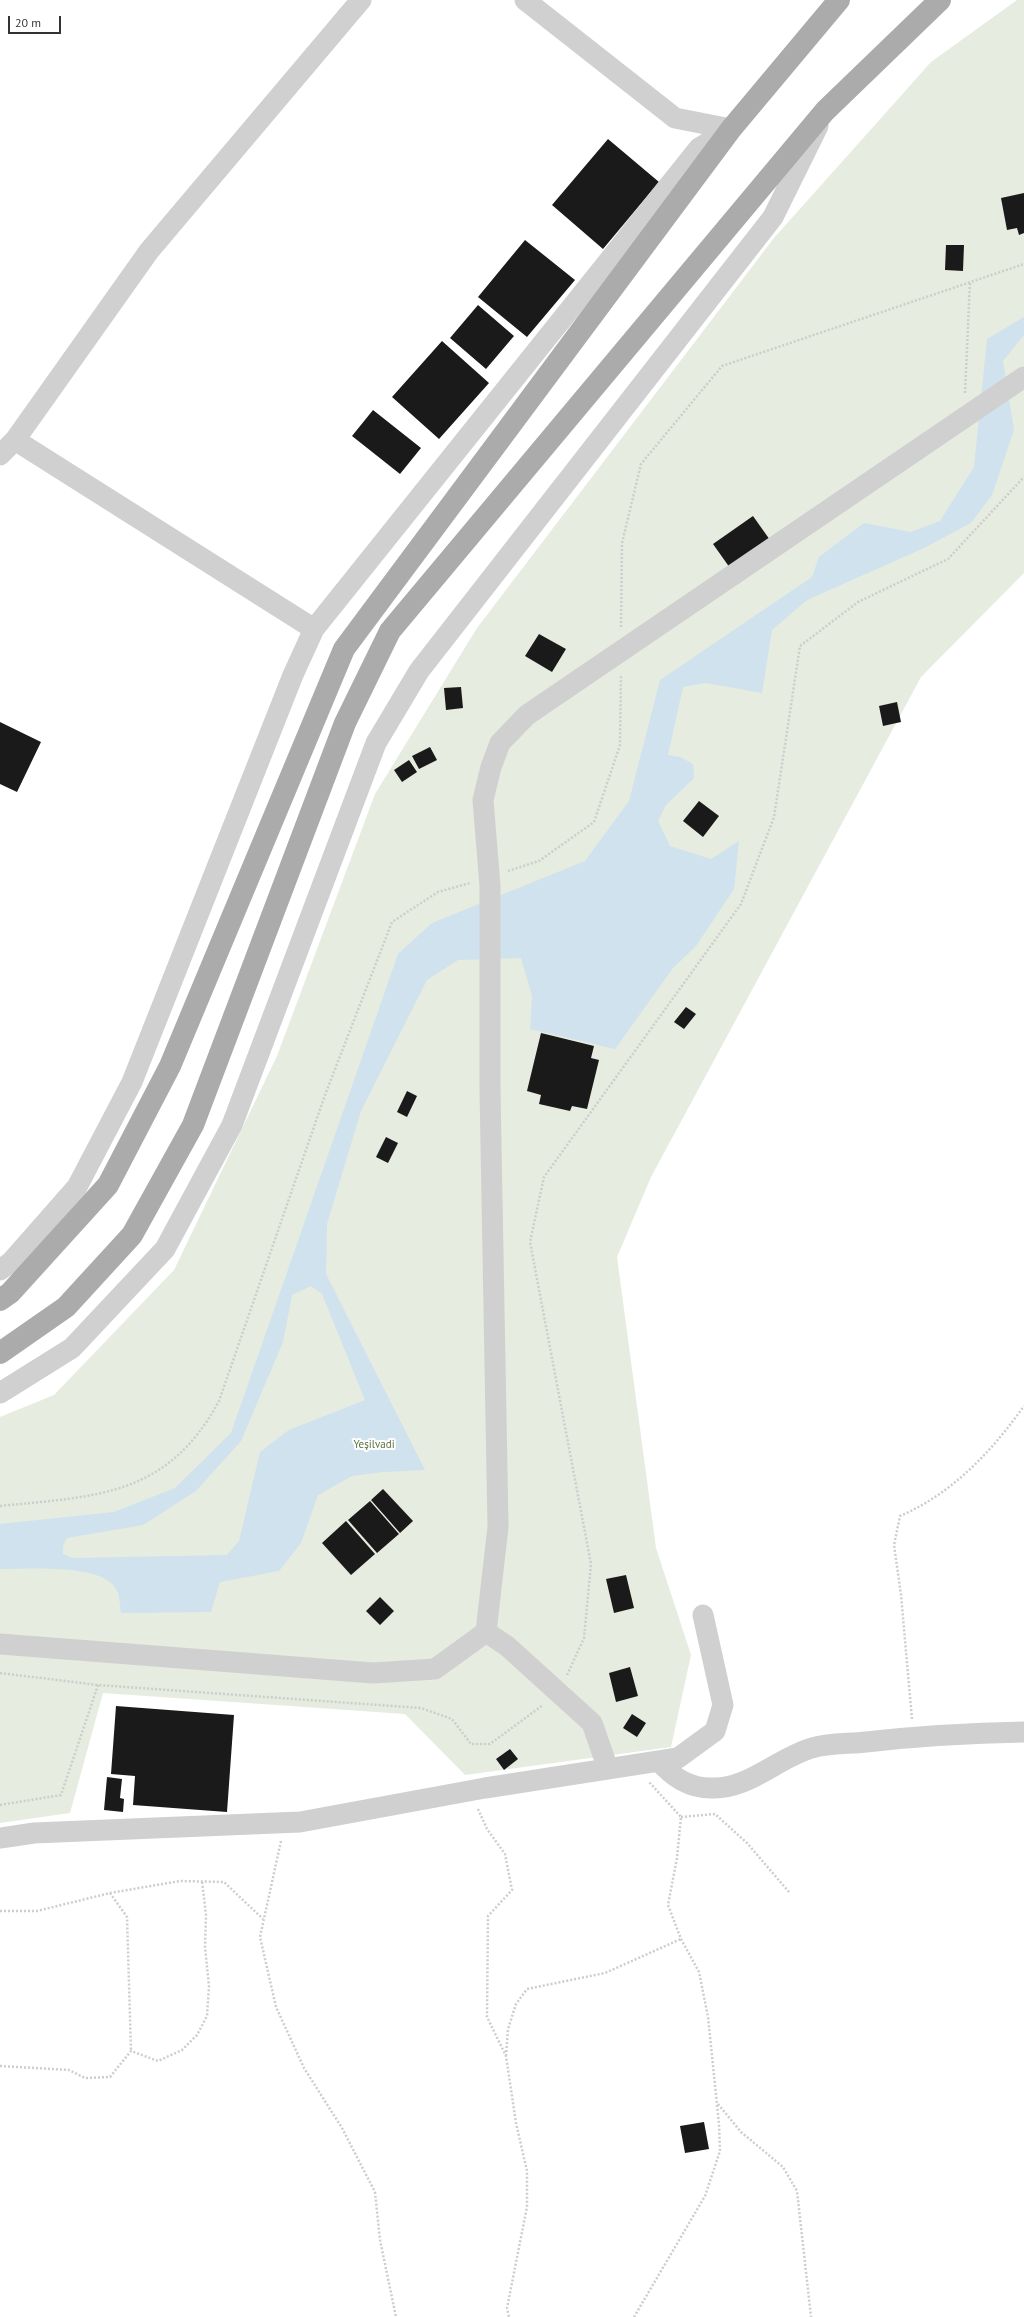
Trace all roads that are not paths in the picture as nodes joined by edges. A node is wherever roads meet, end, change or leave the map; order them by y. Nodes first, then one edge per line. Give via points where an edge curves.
1 (361, 0) edge
2 (525, 0) edge
3 (839, 0) edge
4 (940, 0) edge
5 (825, 111) junction
6 (731, 129) junction
7 (1021, 379) edge
8 (15, 440) junction
9 (0, 455) edge
10 (314, 629) junction
11 (0, 1270) edge
12 (0, 1300) edge
13 (0, 1353) edge
14 (0, 1393) edge
15 (703, 1615) dead end
16 (486, 1632) junction
17 (0, 1644) edge
18 (1024, 1732) edge
19 (659, 1761) junction
20 (608, 1769) junction
21 (0, 1838) edge

1 - 8 street via 149,251
2 - 6 street via 675,118
3 - 6 main road
4 - 5 main road
5 - 13 main road via 390,631 345,723 193,1125 132,1235 66,1307
5 - 14 street via 773,217 419,671 376,743 232,1125 165,1250 72,1348
6 - 10 street via 699,148
6 - 12 main road via 344,649 170,1066 108,1185 10,1293
7 - 16 street via 527,715 500,743 483,800 490,886 490,1089 498,1526
8 - 9 street
8 - 10 street
10 - 11 street via 293,675 132,1082 77,1187 11,1262
15 - 19 street via 724,1705 715,1731 678,1758
16 - 17 street via 435,1669 373,1674
16 - 20 street via 507,1646 592,1723
18 - 19 street via 914,1737 812,1748 779,1761 742,1783 712,1789 697,1787 670,1774
19 - 20 street
20 - 21 street via 300,1822 34,1833

